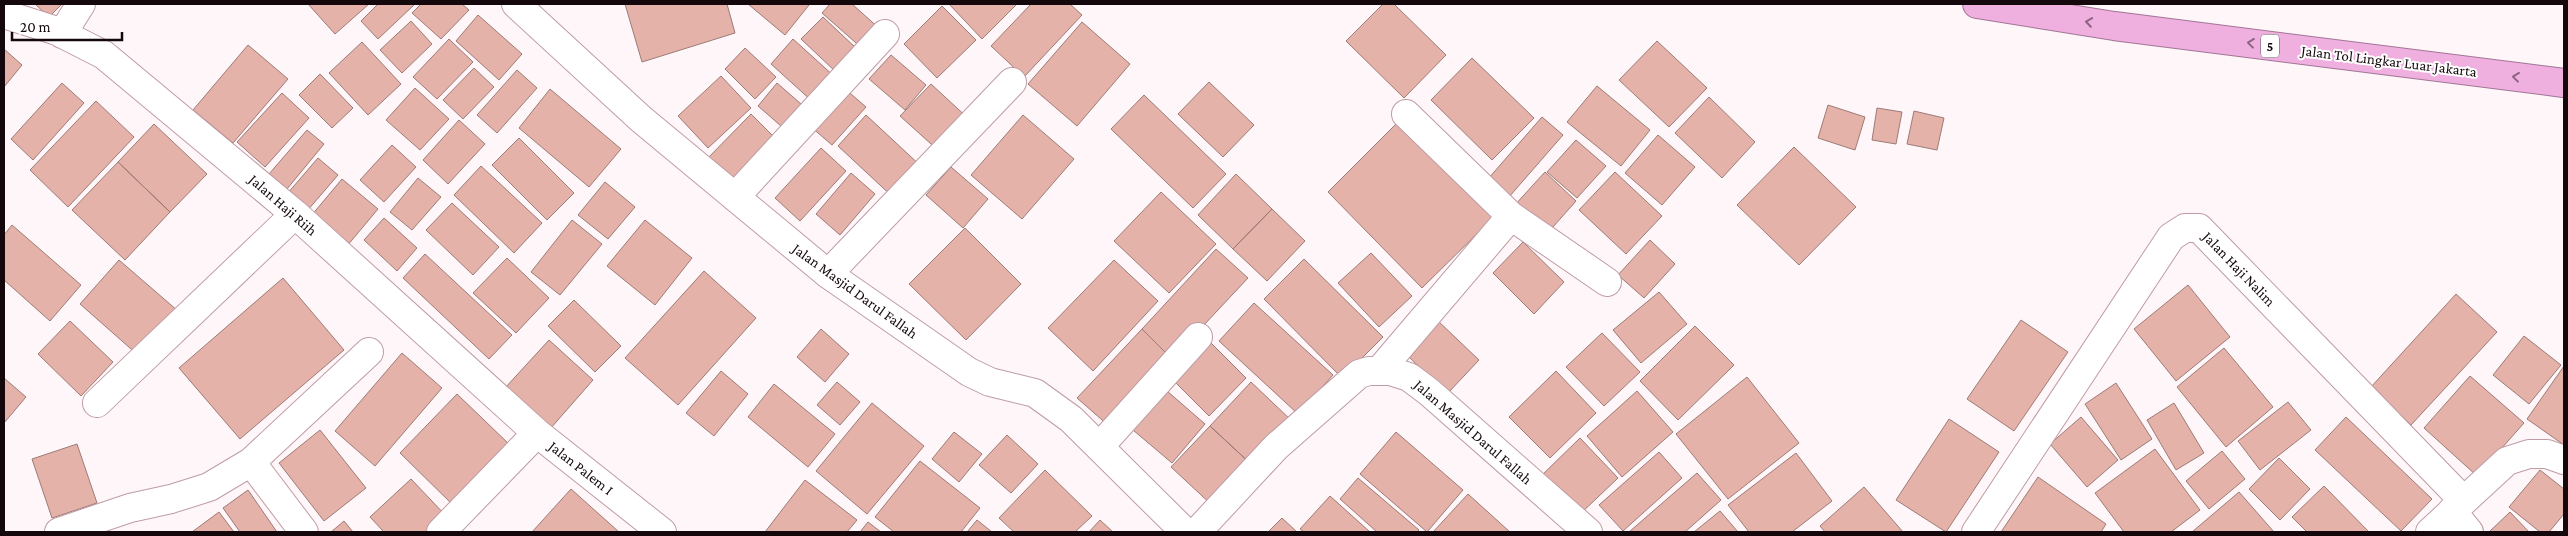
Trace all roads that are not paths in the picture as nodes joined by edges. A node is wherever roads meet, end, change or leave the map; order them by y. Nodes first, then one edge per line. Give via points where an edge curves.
1 (81, 4) edge
2 (516, 4) edge
3 (1977, 4) edge
4 (4, 14) edge
5 (62, 34) junction
6 (885, 34) dead end
7 (1012, 82) dead end
8 (2564, 83) edge
9 (1406, 114) dead end
10 (735, 196) junction
11 (295, 214) junction
12 (1511, 216) junction
13 (828, 274) junction
14 (1607, 282) dead end
15 (1198, 337) dead end
16 (369, 352) dead end
17 (1380, 370) junction
18 (97, 403) dead end
19 (537, 433) junction
20 (1100, 446) junction
21 (2564, 460) edge
22 (251, 462) junction
23 (2458, 506) junction
24 (60, 532) edge
25 (304, 532) edge
26 (442, 532) edge
27 (662, 532) edge
28 (1186, 532) edge
29 (1197, 532) edge
30 (1588, 532) edge
31 (1976, 532) edge
32 (2430, 532) edge
33 (2470, 532) edge

1 - 5 street
2 - 10 street, Jalan Masjid Darul Fallah via 641,118
8 -> 3 highway, Jalan Tol Lingkar Luar Jakarta / 5 via 2114,26
4 - 5 street, Jalan Haji Riih
5 - 11 street, Jalan Haji Riih via 104,55
6 - 10 street
7 - 13 street
9 - 12 street
10 - 13 street, Jalan Masjid Darul Fallah
11 - 18 street
11 - 19 street, Jalan Haji Riih
12 - 14 street
12 - 17 street
13 - 20 street, Jalan Masjid Darul Fallah via 969,372 990,382 1035,393 1072,419
15 - 20 street
16 - 22 street
17 - 29 street, Jalan Masjid Darul Fallah via 1359,374 1276,447
17 - 30 street, Jalan Masjid Darul Fallah via 1409,377 1429,392
19 - 26 street, Jalan Palem I
19 - 27 street, Jalan Palem I
20 - 28 street, Jalan Masjid Darul Fallah
21 - 23 street via 2547,454 2529,454 2507,461
22 - 24 street via 209,487 130,508
22 - 25 street
23 - 31 street, Jalan Haji Nalim via 2199,228 2185,228 2172,237
23 - 32 street
23 - 33 street, Jalan Haji Nalim

